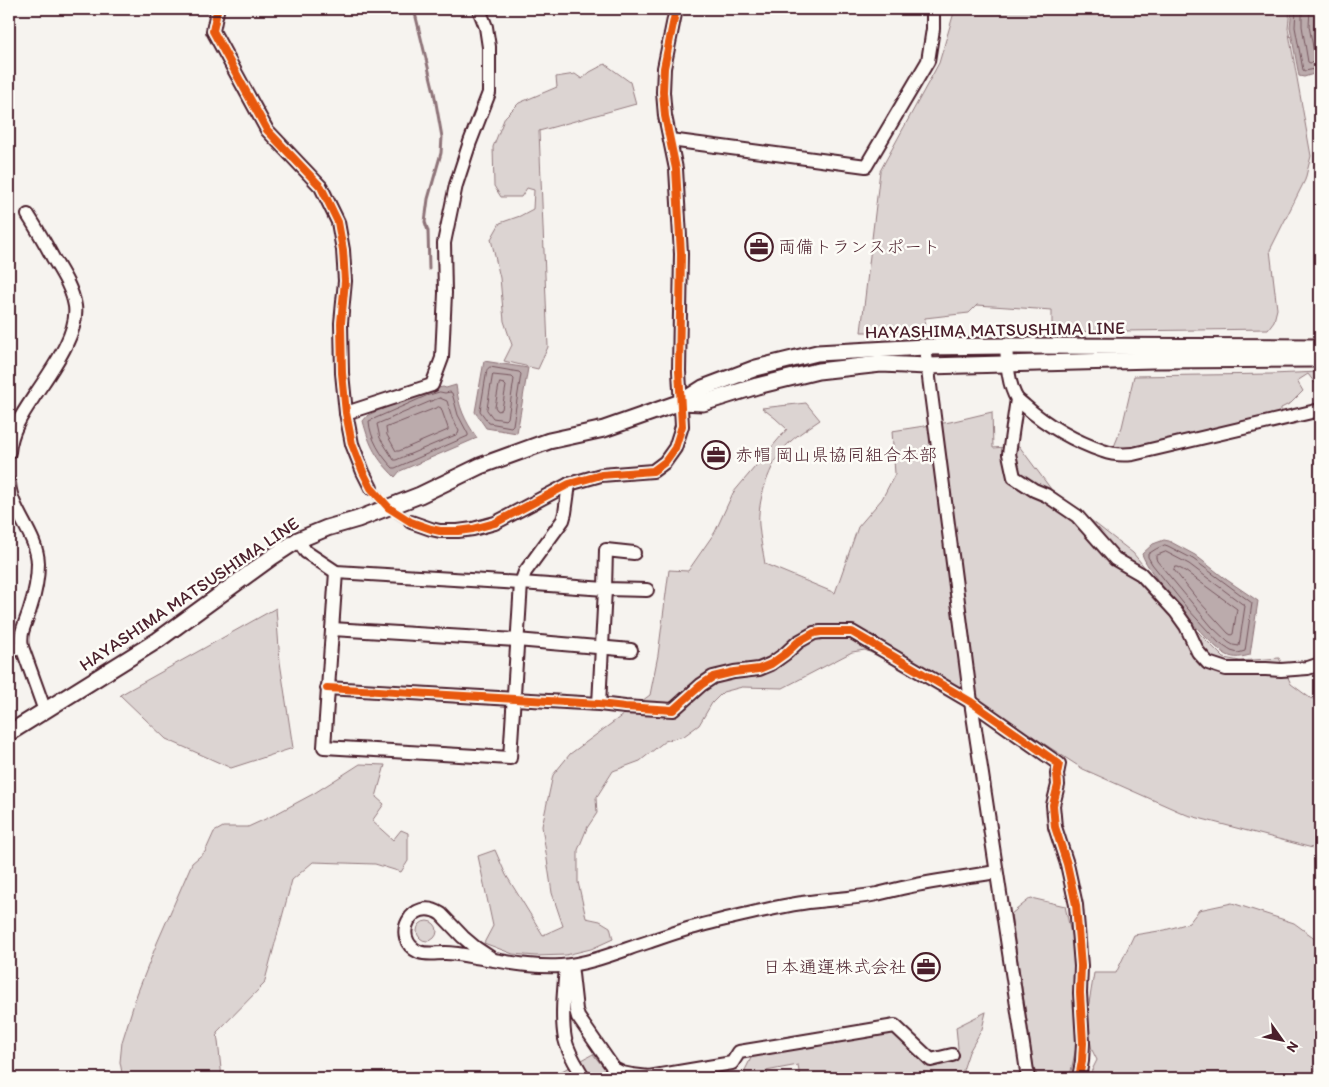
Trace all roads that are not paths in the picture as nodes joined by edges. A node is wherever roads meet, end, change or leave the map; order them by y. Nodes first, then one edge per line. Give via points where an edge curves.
1 (479, 9) edge
2 (676, 9) edge
3 (933, 9) edge
4 (218, 10) edge
5 (670, 140) junction
6 (28, 215) dead end
7 (1006, 346) junction
8 (925, 347) junction
9 (1320, 347) edge
10 (1320, 360) edge
11 (1007, 364) junction
12 (927, 366) junction
13 (1017, 399) junction
14 (681, 402) junction
15 (1320, 410) edge
16 (346, 413) junction
17 (9, 452) edge
18 (9, 483) edge
19 (569, 484) junction
20 (371, 488) tunnel mouth
21 (411, 522) tunnel mouth
22 (298, 540) junction
23 (634, 553) dead end
24 (336, 572) junction
25 (521, 583) junction
26 (605, 589) junction
27 (647, 590) dead end
28 (332, 629) junction
29 (517, 640) junction
30 (22, 646) junction
31 (602, 648) junction
32 (631, 650) dead end
33 (9, 652) edge
34 (1320, 664) edge
35 (327, 688) junction
36 (513, 698) junction
37 (971, 702) junction
38 (599, 704) junction
39 (45, 711) junction
40 (9, 733) edge
41 (996, 872) junction
42 (494, 960) junction
43 (569, 965) junction
44 (952, 1055) dead end
45 (584, 1078) edge
46 (1028, 1078) edge
47 (1080, 1078) edge

1 - 16 street via 489,47 489,93 456,185 444,243 442,358 432,385
2 - 5 street via 664,68 665,116
3 - 5 street via 928,61 866,166
4 - 16 street via 214,31 267,130 321,187 338,222 345,281 341,323
5 - 14 street via 676,169 681,254
6 - 17 street via 68,282 75,307 67,344 18,421
7 - 8 main road, HAYASHIMA MATSUSHIMA LINE
7 - 9 main road, HAYASHIMA MATSUSHIMA LINE
7 - 11 street
8 - 12 street
8 - 14 main road, HAYASHIMA MATSUSHIMA LINE via 817,353 756,368 703,388
10 - 11 main road, HAYASHIMA MATSUSHIMA LINE
11 - 12 main road, HAYASHIMA MATSUSHIMA LINE
11 - 13 street
12 - 14 main road, HAYASHIMA MATSUSHIMA LINE via 881,364 818,371 703,403
12 - 37 street
13 - 15 street via 1056,429 1104,452 1120,455
13 - 34 street via 1009,454 1014,477 1077,516 1115,559 1141,574 1176,612 1198,652 1208,663 1226,669 1281,670
14 - 19 street via 682,426 675,448 665,462 652,471 601,475
14 - 22 main road, HAYASHIMA MATSUSHIMA LINE via 604,429 549,441 480,466 420,495
16 - 20 street via 352,444
18 - 30 street via 14,504 31,536 38,561 36,589 20,637
19 - 21 street via 508,517 473,529 440,531
19 - 25 street via 563,520 525,572
22 - 24 street via 306,552
22 - 39 main road, HAYASHIMA MATSUSHIMA LINE via 158,640
23 - 26 street via 606,550
24 - 25 street
24 - 28 street
25 - 26 street
25 - 29 street
26 - 27 street
26 - 31 street
28 - 29 street
28 - 35 street
29 - 31 street
29 - 36 street
30 - 33 street
30 - 39 street
31 - 32 street
31 - 38 street
35 - 36 street
35 - 36 street via 324,747 510,758
36 - 38 street
37 - 38 street via 852,632 821,632 798,642 771,664 713,677 673,710
37 - 41 street
37 - 47 street via 1059,764 1053,805 1055,828 1076,905 1083,1043
39 - 40 main road, HAYASHIMA MATSUSHIMA LINE
41 - 43 street via 763,911 695,927
41 - 46 street
42 - 42 street via 456,953 421,953 410,945 406,926 412,915 420,910 437,911 463,937
42 - 43 street via 534,966
43 - 44 street via 578,1017 614,1068 632,1076 649,1077 732,1063 739,1052 895,1026 931,1060
43 - 45 street via 565,1040

